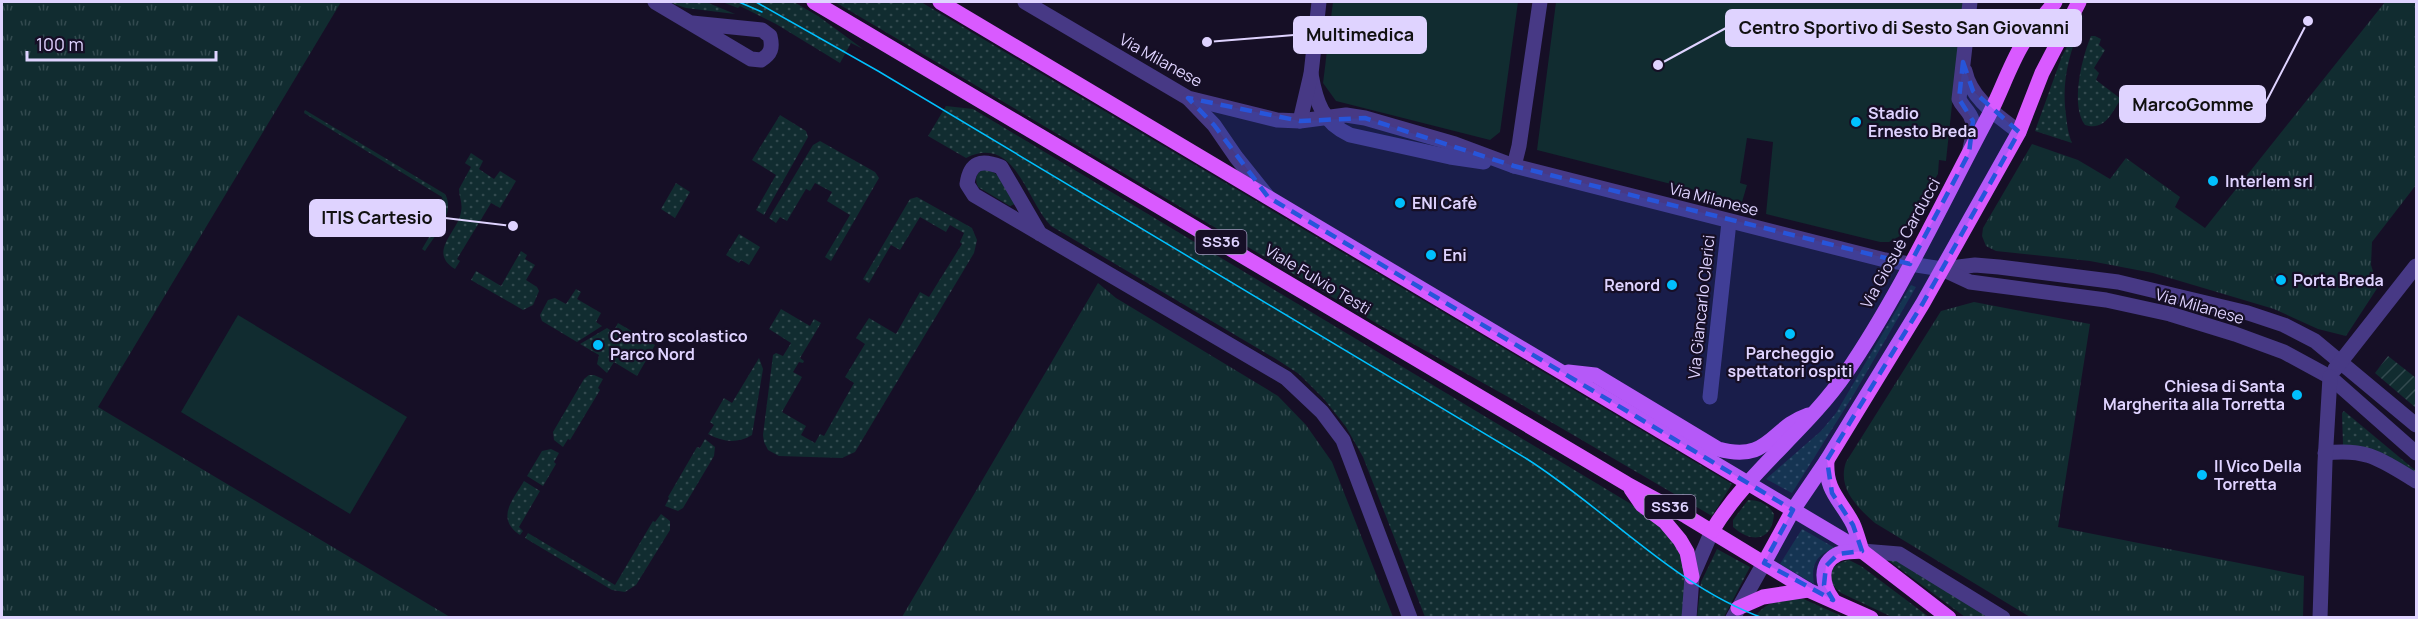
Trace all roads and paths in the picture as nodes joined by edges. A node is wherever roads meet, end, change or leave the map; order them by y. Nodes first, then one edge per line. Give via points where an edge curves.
1 (655, 2) edge
2 (814, 2) edge
3 (940, 2) edge
4 (1025, 2) edge
5 (1319, 2) edge
6 (1540, 2) edge
7 (1970, 2) edge
8 (2055, 2) edge
9 (2079, 2) edge
10 (692, 23) junction
11 (1963, 62) junction
12 (1311, 74) junction
13 (1188, 98) junction
14 (1991, 111) junction
15 (1327, 119) junction
16 (1300, 121) junction
17 (2019, 132) junction
18 (1969, 153) junction
19 (1514, 166) junction
20 (1268, 197) junction
21 (1729, 222) junction
22 (1040, 234) junction
23 (1910, 264) junction
24 (2416, 266) edge
25 (1942, 268) junction
26 (2341, 362) junction
27 (1563, 371) junction
28 (2330, 377) junction
29 (1710, 397) dead end
30 (1814, 413) junction
31 (2416, 425) edge
32 (2325, 453) junction
33 (2416, 453) edge
34 (1827, 460) junction
35 (1747, 481) junction
36 (2416, 481) edge
37 (1627, 484) junction
38 (1793, 510) junction
39 (1712, 531) junction
40 (1862, 551) junction
41 (1764, 563) junction
42 (1692, 577) junction
43 (1808, 590) junction
44 (1833, 600) junction
45 (1736, 613) edge
46 (1410, 618) edge
47 (1689, 618) edge
48 (1871, 618) edge
49 (1948, 618) edge
50 (2003, 618) edge
51 (2320, 618) edge

1 - 10 street
2 - 37 main road, Viale Fulvio Testi / SS36
3 - 20 main road
4 - 13 street, Via Milanese
5 - 12 street
6 - 19 street
7 - 11 street
8 - 14 main road, Via Giosuè Carducci via 2022,45
9 - 17 main road via 2042,73
10 - 10 street via 762,30 770,36 772,47 761,60 751,58
11 - 14 street via 1968,82
11 - 18 street via 1959,99 1972,121
12 - 15 street via 1318,104
12 - 16 street
13 - 16 street, Via Milanese via 1277,120
13 - 20 street via 1214,125
14 - 17 street
14 - 18 main road, Via Giosuè Carducci
15 - 16 street, Via Milanese
15 - 19 street, Via Milanese via 1336,129 1350,135 1450,157
17 - 25 main road
18 - 23 main road, Via Giosuè Carducci
19 - 21 street, Via Milanese
20 - 27 main road
21 - 23 street, Via Milanese
21 - 29 street, Via Giancarlo Clerici
22 - 22 street via 1001,167 985,162 976,164 968,173 970,191
22 - 46 street via 1286,378 1322,412 1343,440
23 - 25 street, Via Milanese
23 - 30 main road, Via Giosuè Carducci via 1846,373
24 - 26 street
25 - 26 street, Via Milanese via 1975,265 2118,282 2284,325 2315,341
25 - 28 street, Via Milanese via 1970,282 2106,300 2170,314 2284,352
25 - 34 main road
26 - 28 street
26 - 31 street, Via Milanese
27 - 30 main road via 1595,375 1729,452 1752,451 1770,443 1795,419
27 - 35 main road
28 - 32 street
28 - 33 street, Via Milanese
30 - 35 main road, Via Giosuè Carducci
32 - 36 street via 2355,451 2374,455
32 - 51 street
34 - 38 main road
34 - 40 main road via 1827,481 1832,494 1853,525
35 - 38 main road
35 - 39 main road
37 - 39 main road, Viale Fulvio Testi / SS36
37 - 42 main road via 1642,505 1665,522 1680,540
38 - 40 main road
38 - 41 main road
39 - 41 main road, Viale Fulvio Testi
39 - 42 street
40 - 44 main road via 1838,554 1826,567 1824,585
40 - 49 main road
40 - 50 street via 1899,554
41 - 43 main road, Viale Fulvio Testi
41 - 45 street
42 - 47 street
43 - 44 main road, Viale Fulvio Testi
43 - 45 main road via 1763,597
44 - 48 main road, Viale Fulvio Testi

